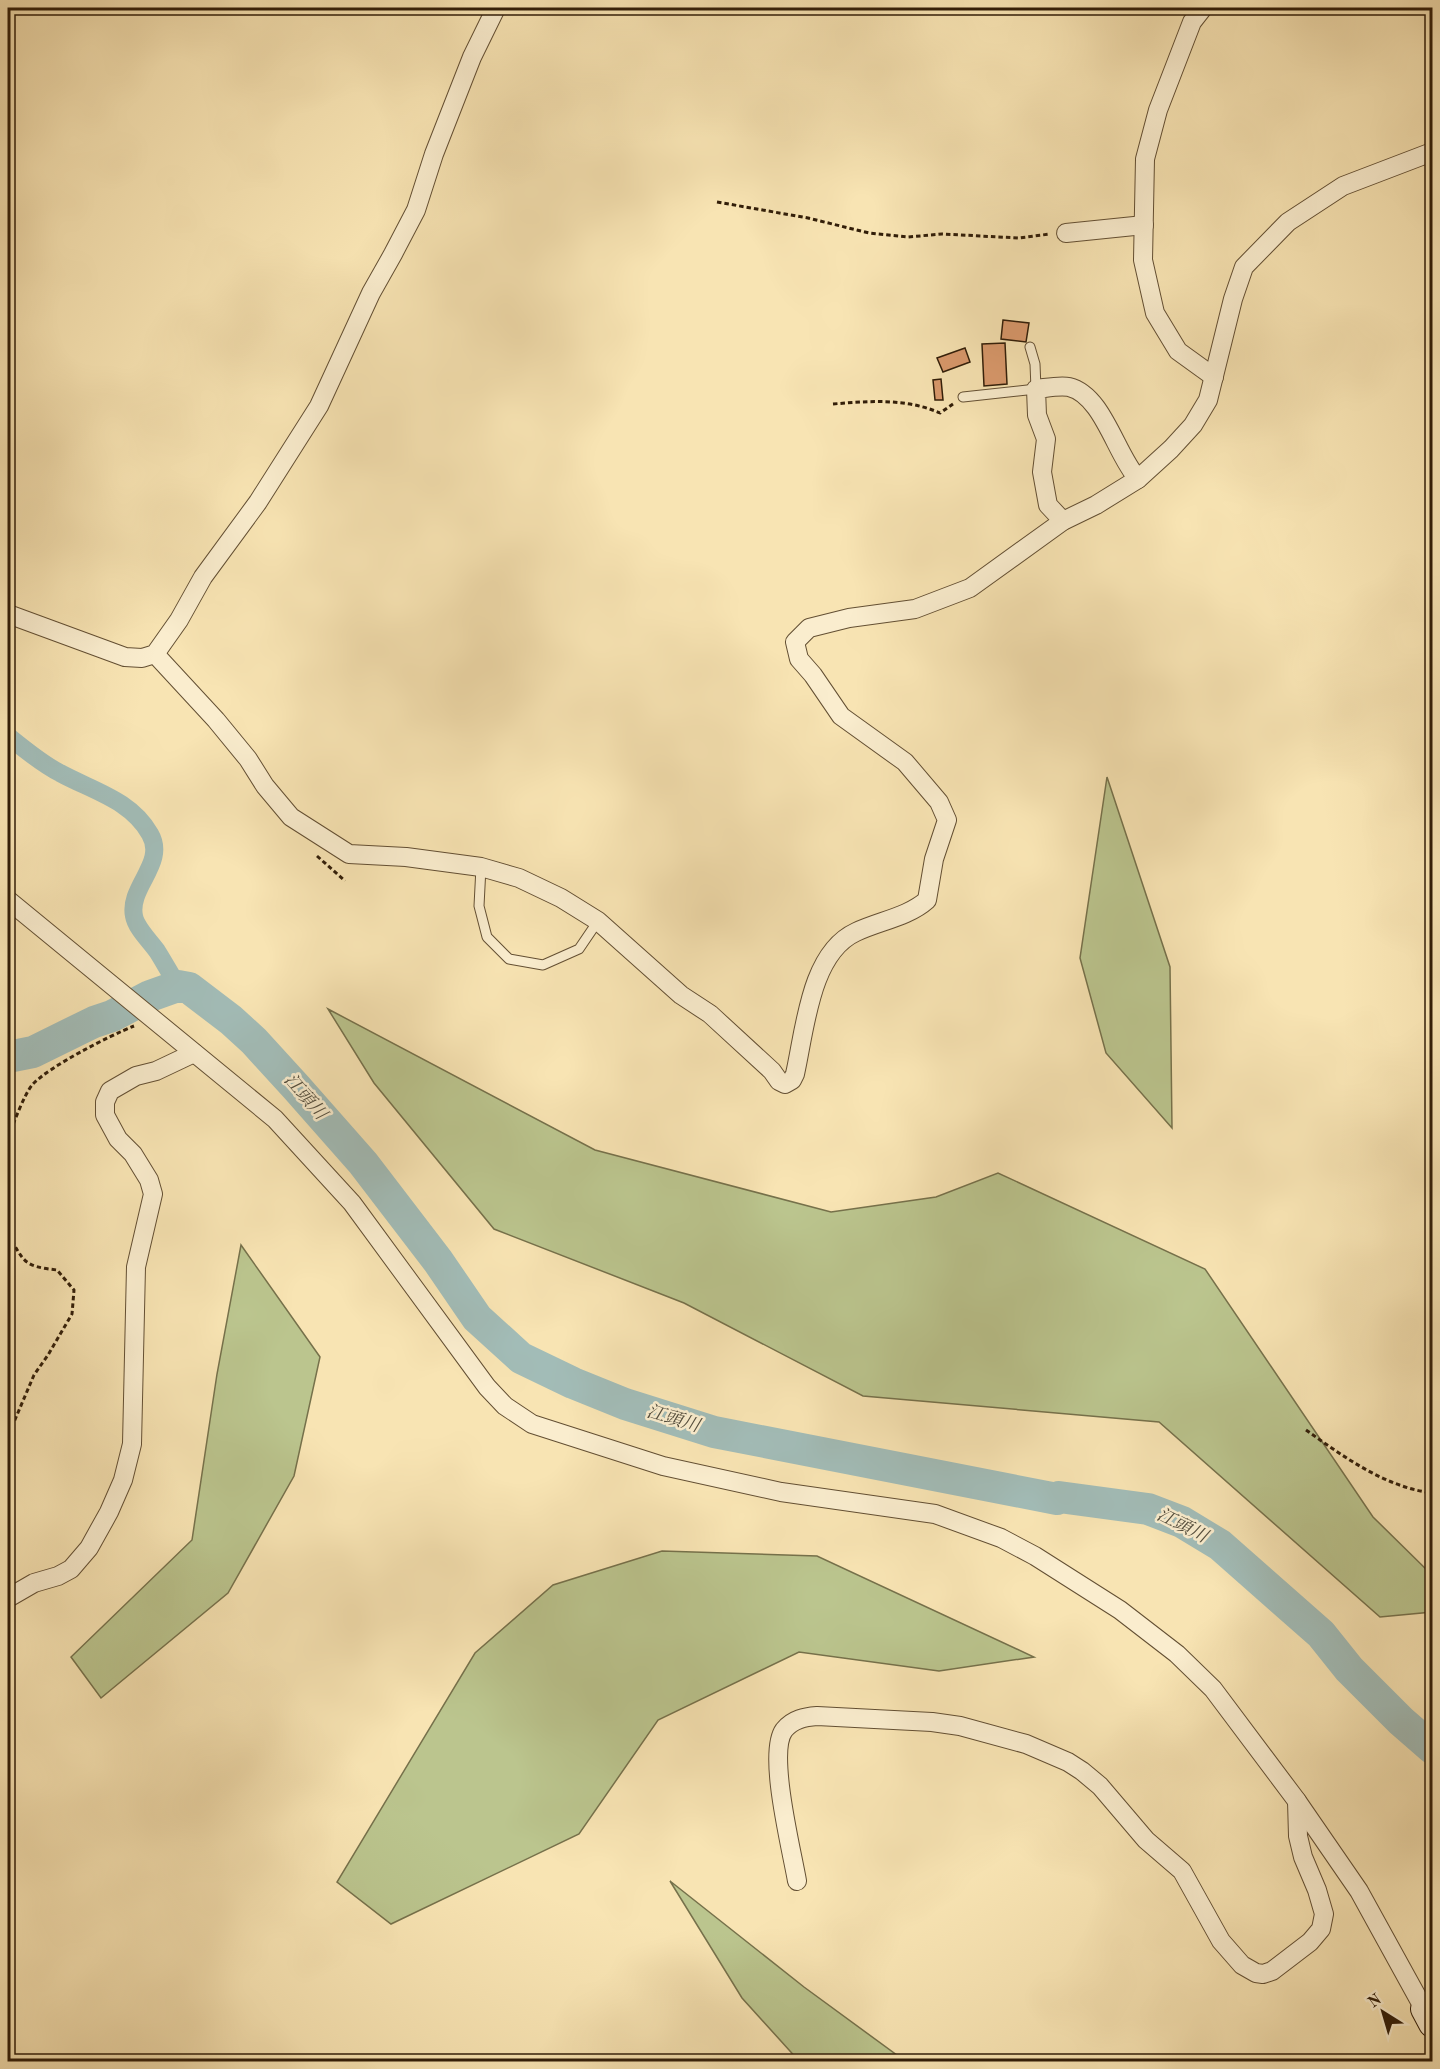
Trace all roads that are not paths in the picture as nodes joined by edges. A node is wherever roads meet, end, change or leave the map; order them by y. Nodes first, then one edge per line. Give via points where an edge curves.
1 (496, 8) edge
2 (1203, 8) edge
3 (1432, 152) edge
4 (1144, 225) junction
5 (1066, 233) road end
6 (1030, 347) dead end
7 (1214, 377) junction
8 (1036, 389) junction
9 (963, 397) road end
10 (1138, 479) junction
11 (1063, 521) junction
12 (8, 614) edge
13 (155, 654) junction
14 (481, 867) junction
15 (8, 900) edge
16 (598, 921) junction
17 (195, 1053) junction
18 (8, 1598) edge
19 (1297, 1801) junction
20 (797, 1881) dead end
21 (1430, 2014) edge

1 - 13 street via 468,67 416,210 371,293 319,406
2 - 4 street via 1192,22 1158,110 1145,159
3 - 7 street via 1343,186 1288,222 1244,267
4 - 5 street
4 - 7 street via 1143,260 1155,313 1178,351
6 - 8 lane
7 - 10 street via 1208,400 1193,425
8 - 9 lane
8 - 10 street via 1069,387 1087,396
8 - 11 street via 1037,415 1046,439 1042,472 1048,505
10 - 11 street
11 - 16 street via 970,588 915,609 809,628 795,642 799,658 841,716 905,762 939,802 947,820 927,900 915,910 848,936 824,962 792,1080 785,1084 778,1081 710,1014 681,995
12 - 13 street via 125,657
13 - 14 street via 216,720 291,817 349,854 406,856
14 - 16 street via 519,878
14 - 16 lane via 479,906 487,937 509,959 543,965 579,949
15 - 17 street
17 - 18 street via 136,1076 110,1091 105,1102 105,1115 118,1139 134,1154 153,1194 136,1267 132,1444 123,1480 90,1548 71,1569
17 - 19 street via 275,1119 352,1203 505,1406 532,1424 663,1466 781,1492 935,1514 1001,1538 1120,1610 1177,1654 1213,1689
19 - 20 street via 1303,1857 1324,1914 1321,1929 1310,1942 1263,1974 1248,1970 1231,1954 1182,1871 1146,1840 1090,1777 1068,1762 1026,1744 960,1726 818,1716 804,1717 789,1725 777,1754
19 - 21 street via 1359,1891

